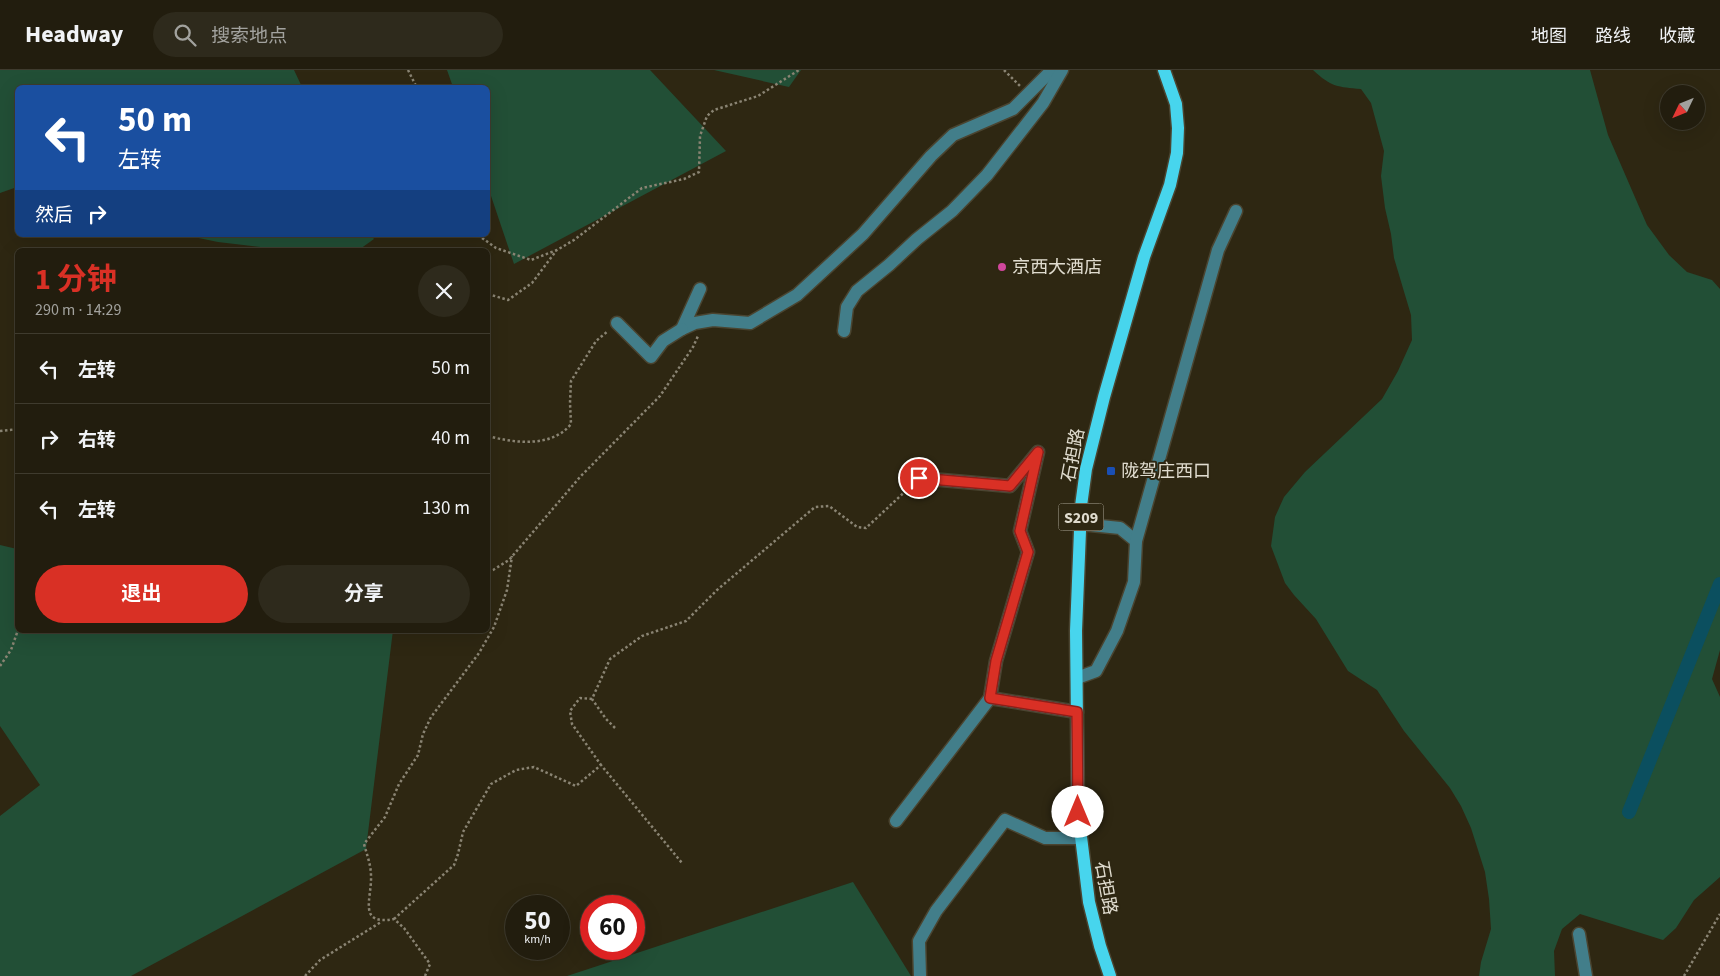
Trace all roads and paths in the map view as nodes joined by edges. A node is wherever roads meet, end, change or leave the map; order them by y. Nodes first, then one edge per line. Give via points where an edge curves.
1 (408, 70) edge
2 (799, 70) edge
3 (1004, 70) edge
4 (1052, 70) edge
5 (1062, 70) edge
6 (1164, 70) edge
7 (416, 85) edge
8 (1028, 94) junction
9 (1236, 211) dead end
10 (481, 237) edge
11 (557, 250) junction
12 (700, 289) dead end
13 (490, 295) edge
14 (705, 321) junction
15 (617, 323) joint
16 (682, 329) junction
17 (844, 331) dead end
18 (15, 429) edge
19 (0, 431) edge
20 (490, 436) edge
21 (919, 478) joint
22 (1081, 524) junction
23 (1136, 541) junction
24 (512, 556) junction
25 (490, 571) edge
26 (17, 633) edge
27 (0, 666) edge
28 (1077, 678) junction
29 (990, 698) junction
30 (592, 699) junction
31 (1077, 712) junction
32 (615, 728) dead end
33 (601, 764) junction
34 (896, 821) dead end
35 (1080, 838) junction
36 (682, 863) dead end
37 (1720, 914) edge
38 (394, 919) junction
39 (381, 922) junction
40 (1579, 934) dead end
41 (305, 976) edge
42 (425, 976) edge
43 (920, 976) edge
44 (1110, 976) edge
45 (1586, 976) edge
46 (1684, 976) edge

1 - 7 path
2 - 11 path via 758,96 714,110 707,116 700,136 699,172 684,179 642,188
3 - 8 path
4 - 8 street
5 - 17 street via 1043,103 987,175 952,211 857,290 847,307
6 - 22 main road, 石担路 / S209 via 1176,104 1177,153 1096,427 1086,469
8 - 14 street via 1014,109 954,135 931,156 863,234 797,295 750,323
9 - 23 street via 1218,250
10 - 11 path via 496,248 530,260
11 - 13 path via 532,283 508,300
12 - 16 street
14 - 16 street
14 - 24 path via 693,347 660,396 580,477
15 - 16 street via 651,357 663,341
15 - 20 path via 596,340 571,381 571,424 565,432 549,439 523,443
18 - 19 path
21 - 29 street via 1010,486 1038,452 1020,531 1028,552 996,661
21 - 30 path via 866,528 857,527 829,506 815,507 717,590 686,621 642,636 610,659
22 - 23 street via 1120,528
22 - 28 main road, 石担路 / S209
23 - 28 street via 1134,582 1117,631 1096,671
24 - 25 path
24 - 39 path via 507,590 494,627 479,653 431,717 418,755 399,784 385,817 364,844 372,877 368,907 372,916
26 - 27 path
28 - 31 main road, 石担路 / S209
29 - 31 street
29 - 34 street
30 - 32 path
30 - 33 path via 580,698 570,711 572,724
31 - 35 main road, 石担路 / S209
33 - 36 path
33 - 38 path via 576,786 534,767 516,770 491,784 463,832 454,864
35 - 43 street via 1045,838 1005,820 936,911 919,941
35 - 44 main road, 石担路 / S209 via 1089,902
37 - 46 path
38 - 39 path
38 - 42 path via 430,964
39 - 41 path via 320,960
40 - 45 street

